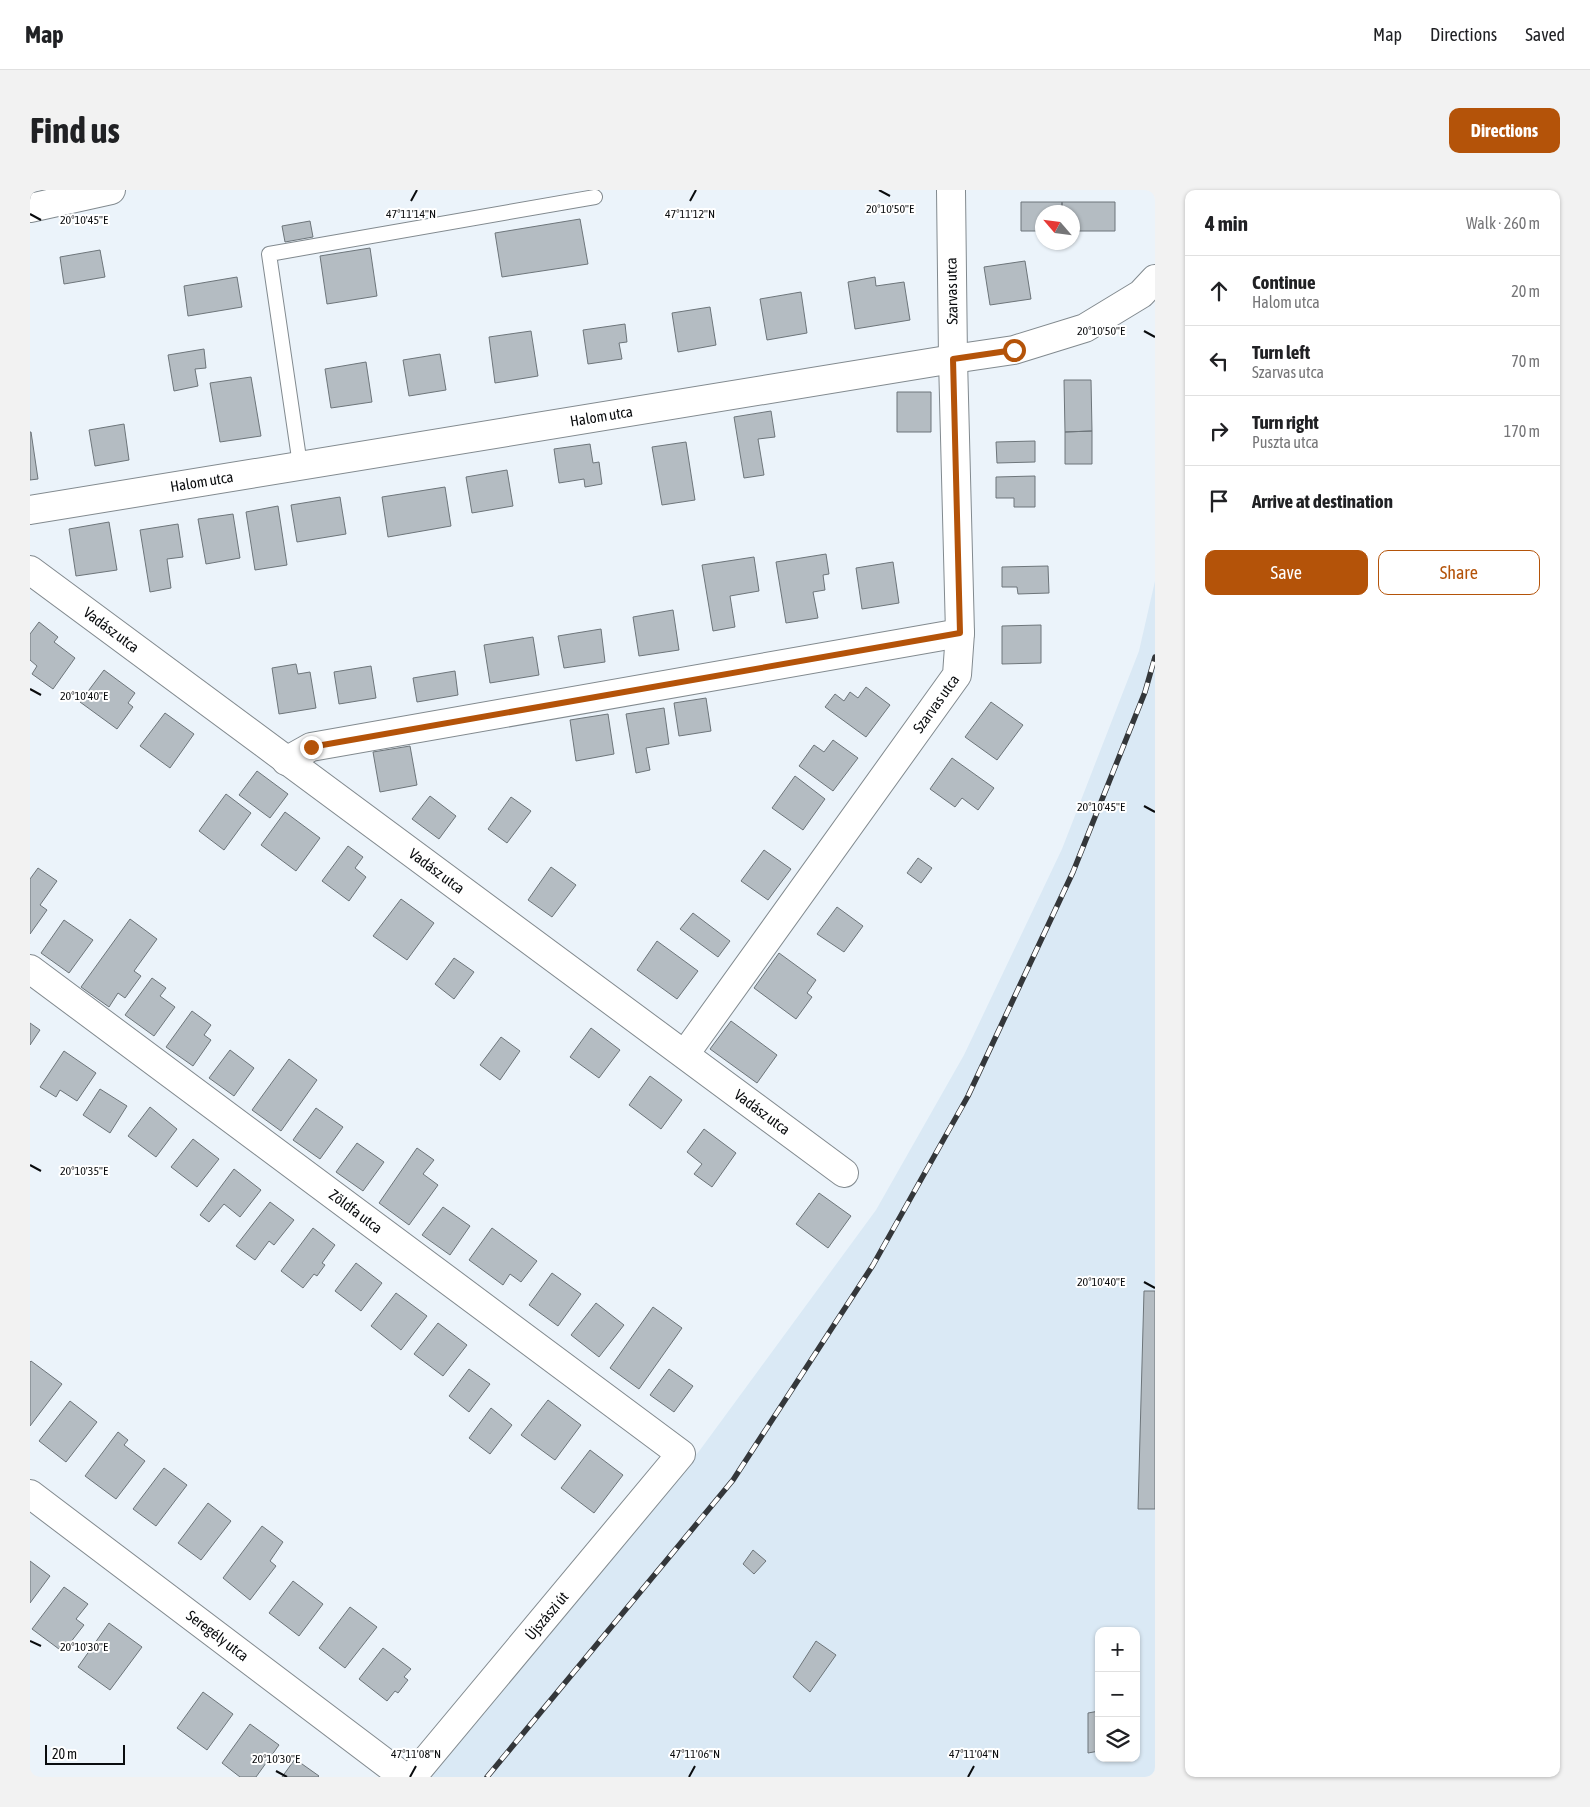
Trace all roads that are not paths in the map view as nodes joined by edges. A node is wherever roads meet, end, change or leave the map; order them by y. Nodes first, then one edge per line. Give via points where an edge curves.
1 (111, 190) edge
2 (951, 190) edge
3 (594, 197) dead end
4 (30, 208) edge
5 (1155, 279) edge
6 (953, 359) junction
7 (300, 465) junction
8 (30, 510) edge
9 (30, 570) edge
10 (960, 633) junction
11 (286, 761) junction
12 (30, 969) edge
13 (685, 1054) junction
14 (844, 1173) dead end
15 (681, 1454) joint
16 (30, 1494) edge
17 (404, 1777) edge
18 (412, 1777) edge

1 - 4 street
2 - 6 street, Szarvas utca
3 - 7 lane via 269,254
5 - 6 street, Halom utca via 1141,294 1085,328 1014,350
6 - 7 street, Halom utca
6 - 10 street, Szarvas utca
7 - 8 street, Halom utca
9 - 11 street, Vadász utca
10 - 11 street via 311,747
10 - 13 street, Szarvas utca via 957,675
11 - 13 street, Vadász utca
12 - 15 street, Zöldfa utca
13 - 14 street, Vadász utca
15 - 18 street, Újszászi út
16 - 17 street, Seregély utca

